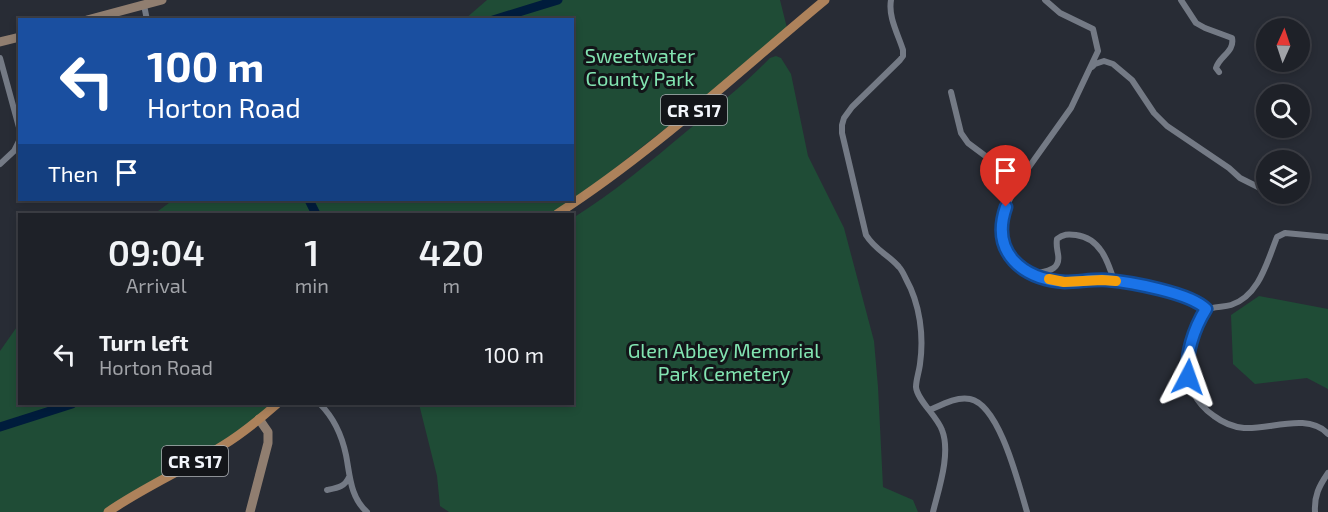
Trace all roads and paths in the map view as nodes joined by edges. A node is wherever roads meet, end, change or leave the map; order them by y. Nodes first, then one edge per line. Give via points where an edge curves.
1 (162, 0) edge
2 (825, 0) edge
3 (891, 0) edge
4 (1045, 0) edge
5 (1181, 0) edge
6 (138, 4) edge
7 (93, 18) edge
8 (146, 18) edge
9 (18, 38) edge
10 (0, 42) edge
11 (0, 58) edge
12 (1090, 69) junction
13 (1219, 72) dead end
14 (951, 92) dead end
15 (18, 124) edge
16 (18, 143) edge
17 (0, 164) edge
18 (1019, 181) junction
19 (1256, 185) edge
20 (559, 213) edge
21 (1328, 237) edge
22 (1032, 274) junction
23 (1114, 281) junction
24 (1206, 309) junction
25 (276, 405) edge
26 (321, 405) edge
27 (930, 410) junction
28 (259, 419) junction
29 (1328, 434) edge
30 (1328, 473) edge
31 (350, 477) junction
32 (327, 490) dead end
33 (108, 512) edge
34 (250, 512) edge
35 (367, 512) edge
36 (933, 512) edge
37 (1027, 512) edge
38 (1315, 512) edge

1 - 6 street
2 - 20 main road, CR S17 via 592,192
3 - 27 street via 891,17 903,56 852,107 842,125 866,235 900,267 916,302 921,348 916,387
4 - 12 street via 1060,13 1093,29 1098,51
5 - 13 street via 1196,22 1232,38 1232,48 1216,64
6 - 7 street
6 - 8 street
9 - 10 street
11 - 15 street
12 - 18 street via 1071,108
12 - 19 street via 1104,61 1113,64 1132,80 1168,128
14 - 18 street via 961,133 968,143
16 - 17 street
18 - 22 street via 1004,213 1003,238 1013,260
21 - 24 street via 1280,235 1251,293 1233,304
22 - 23 street via 1064,282
22 - 23 street via 1053,269 1059,260 1057,238 1074,235 1096,244
23 - 24 street via 1165,291
24 - 29 street via 1187,364 1190,383 1202,406 1219,420 1238,427 1301,423
25 - 28 main road, CR S17
26 - 31 street via 338,428
27 - 36 street via 942,431 945,454
27 - 37 street via 969,399 982,405 999,429
28 - 33 main road, CR S17 via 222,446
28 - 34 street via 268,432 268,443
30 - 38 street via 1317,489
31 - 32 street via 339,488
31 - 35 street via 357,501

